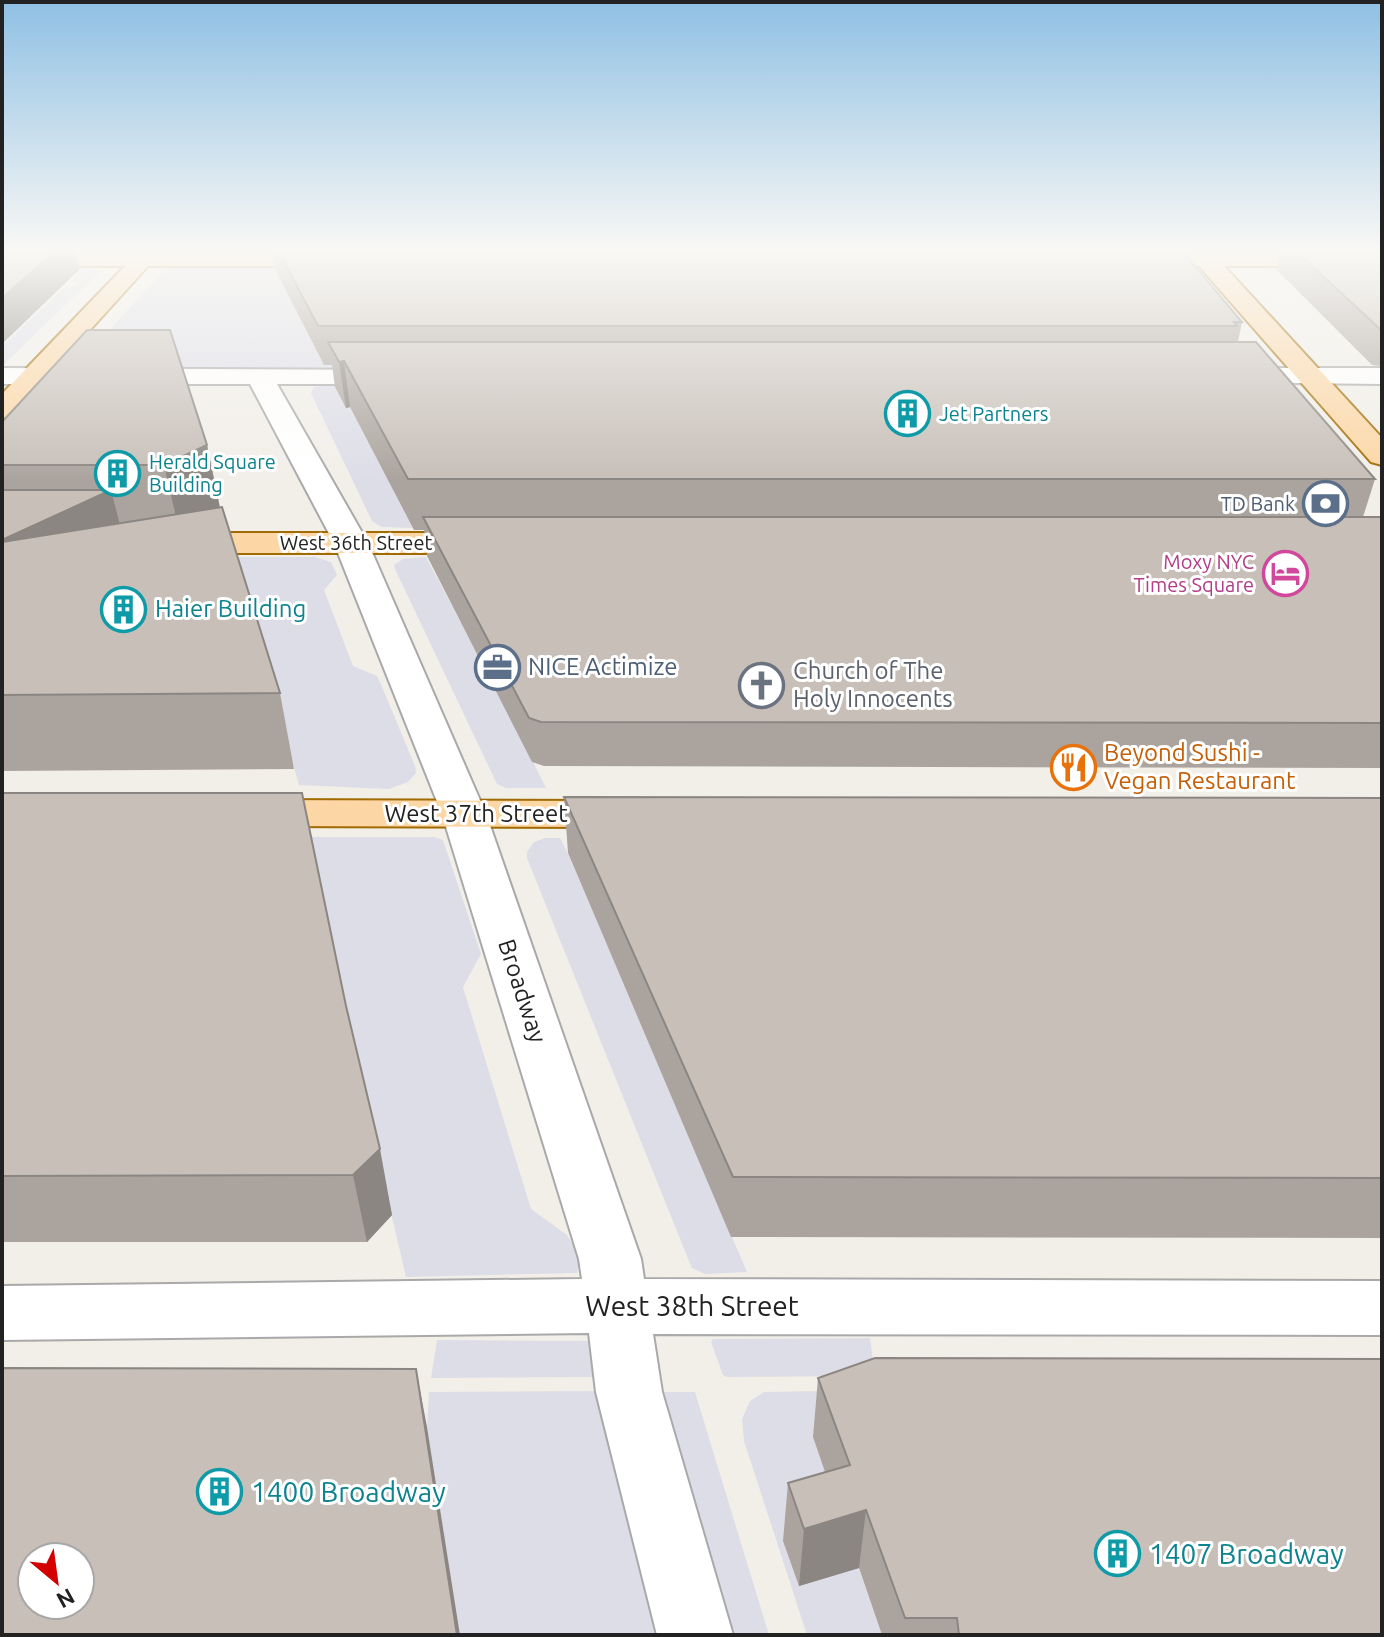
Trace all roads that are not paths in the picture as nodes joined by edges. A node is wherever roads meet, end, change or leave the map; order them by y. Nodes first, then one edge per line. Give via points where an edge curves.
1 (77, 328) edge
2 (1266, 328) edge
3 (35, 375) junction
4 (2, 376) edge
5 (411, 376) edge
6 (1191, 376) edge
7 (1308, 376) junction
8 (1382, 376) edge
9 (260, 378) junction
10 (2, 410) edge
11 (1382, 456) edge
12 (142, 543) edge
13 (351, 543) junction
14 (509, 543) edge
15 (211, 813) edge
16 (464, 814) junction
17 (656, 814) edge
18 (617, 1307) junction
19 (1382, 1308) edge
20 (2, 1313) edge
21 (695, 1635) edge

1 - 3 main road
2 - 7 main road
3 - 4 street
3 - 9 street
3 - 10 main road
5 - 9 street
6 - 7 street
7 - 8 street
7 - 11 main road
9 - 13 street, Broadway
12 - 13 main road, West 36th Street
13 - 14 main road, West 36th Street
13 - 16 street, Broadway
15 - 16 main road, West 37th Street
16 - 17 main road, West 37th Street
16 - 18 street, Broadway via 610,1259
18 - 19 street, West 38th Street
18 - 20 street, West 38th Street
18 - 21 street, Broadway via 629,1392

